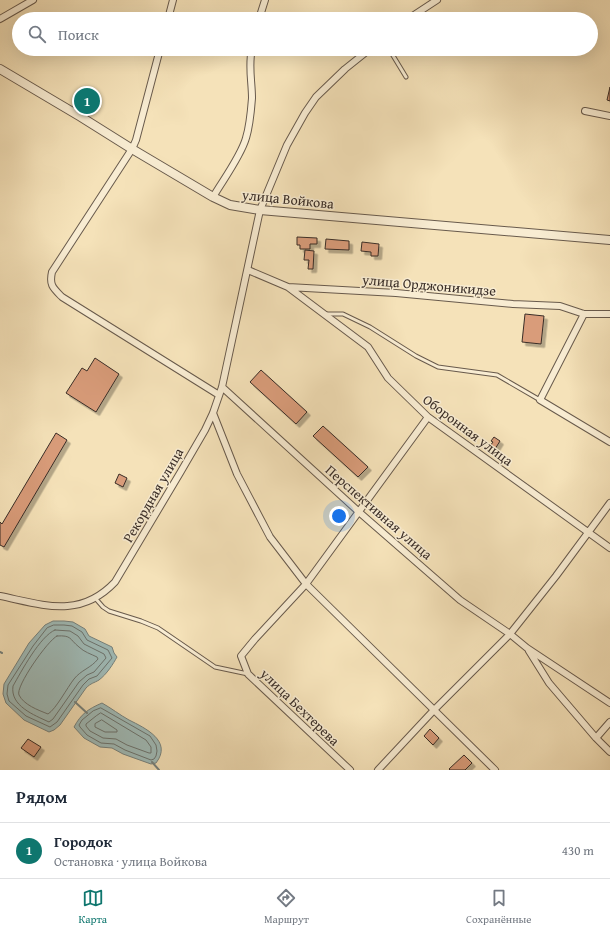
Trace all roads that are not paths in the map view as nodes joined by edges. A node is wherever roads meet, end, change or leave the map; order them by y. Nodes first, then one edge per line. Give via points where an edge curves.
1 (33, 0) edge
2 (174, 0) edge
3 (265, 0) edge
4 (438, 0) edge
5 (12, 12) edge
6 (12, 12) edge
7 (170, 12) edge
8 (261, 12) edge
9 (419, 12) edge
10 (0, 19) edge
11 (158, 56) edge
12 (251, 56) edge
13 (361, 56) edge
14 (393, 56) edge
15 (0, 69) edge
16 (406, 77) dead end
17 (585, 111) dead end
18 (610, 116) edge
19 (132, 149) junction
20 (213, 197) junction
21 (260, 210) junction
22 (610, 240) edge
23 (248, 270) junction
24 (288, 287) junction
25 (324, 314) junction
26 (584, 314) junction
27 (610, 314) edge
28 (222, 386) junction
29 (219, 395) junction
30 (540, 400) junction
31 (213, 414) junction
32 (428, 417) junction
33 (610, 442) edge
34 (610, 503) edge
35 (359, 512) junction
36 (588, 532) junction
37 (610, 548) edge
38 (306, 584) junction
39 (0, 596) edge
40 (96, 599) junction
41 (510, 634) junction
42 (527, 648) junction
43 (248, 674) junction
44 (610, 703) edge
45 (434, 710) junction
46 (610, 722) edge
47 (596, 738) junction
48 (610, 752) edge
49 (350, 770) edge
50 (378, 770) edge
51 (495, 770) edge

1 - 5 street
2 - 7 street
3 - 8 street
4 - 9 street
6 - 10 street
11 - 19 street
12 - 20 street via 252,96 246,139
13 - 21 street, Рекордная улица via 316,97 304,113
14 - 16 lane
15 - 19 street, улица Войкова
17 - 18 street
19 - 20 street, улица Войкова
19 - 29 street via 52,272 50,280 53,288 62,297
20 - 21 street, улица Войкова via 239,208
21 - 22 street, улица Войкова
21 - 23 street, Рекордная улица
23 - 24 street, улица Орджоникидзе
23 - 28 street, Рекордная улица
24 - 25 street, Оборонная улица
24 - 26 street, улица Орджоникидзе via 560,306
25 - 30 lane via 343,314 438,367 497,375
25 - 32 street, Оборонная улица via 368,347 388,378
26 - 27 street, улица Орджоникидзе
26 - 30 street
28 - 29 street, Рекордная улица
28 - 35 street, Перспективная улица
29 - 31 street, Рекордная улица
30 - 33 street
31 - 38 street via 237,474 270,537
31 - 40 street, Рекордная улица via 115,582
32 - 35 street
32 - 36 street, Оборонная улица
34 - 36 street
35 - 38 street
35 - 41 street, Перспективная улица via 460,600
36 - 37 street, Оборонная улица
36 - 41 street
38 - 43 street, улица Бехтерева via 241,656
38 - 45 street
39 - 40 street via 63,606 80,605
40 - 43 lane via 109,611 158,628 216,668
41 - 42 street, Перспективная улица
41 - 45 street
42 - 44 street, Перспективная улица
42 - 47 street, Перспективная улица via 549,683
43 - 49 street, улица Бехтерева
45 - 50 street
45 - 51 street
46 - 47 street
47 - 48 street, Перспективная улица

